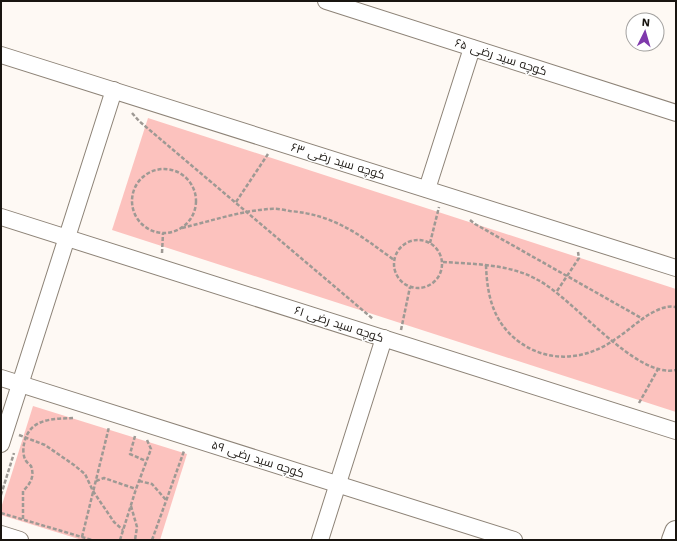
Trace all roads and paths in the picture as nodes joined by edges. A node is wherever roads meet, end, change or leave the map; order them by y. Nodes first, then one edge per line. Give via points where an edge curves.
1 (326, 1) edge
2 (472, 48) junction
3 (1, 54) edge
4 (114, 90) junction
5 (676, 113) edge
6 (276, 142) junction
7 (435, 192) junction
8 (236, 202) junction
9 (248, 212) junction
10 (1, 217) edge
11 (469, 219) dead end
12 (182, 228) junction
13 (163, 234) junction
14 (578, 237) junction
15 (67, 238) junction
16 (430, 243) junction
17 (394, 260) junction
18 (443, 262) junction
19 (486, 265) junction
20 (160, 267) junction
21 (676, 268) edge
22 (567, 276) junction
23 (410, 287) junction
24 (557, 291) junction
25 (676, 307) edge
26 (643, 319) junction
27 (387, 335) junction
28 (613, 341) junction
29 (658, 369) junction
30 (676, 370) edge
31 (1, 378) edge
32 (20, 384) junction
33 (65, 415) dead end
34 (631, 416) junction
35 (73, 418) junction
36 (80, 420) dead end
37 (111, 421) junction
38 (102, 426) dead end
39 (137, 429) junction
40 (115, 430) dead end
41 (676, 431) edge
42 (129, 434) dead end
43 (12, 438) edge
44 (25, 438) junction
45 (147, 440) junction
46 (17, 442) dead end
47 (154, 442) dead end
48 (177, 449) dead end
49 (146, 461) junction
50 (96, 480) junction
51 (139, 481) junction
52 (338, 484) junction
53 (136, 489) junction
54 (93, 491) junction
55 (1, 494) edge
56 (166, 500) junction
57 (131, 505) junction
58 (1, 512) edge
59 (23, 519) junction
60 (123, 530) junction
61 (676, 532) edge
62 (1, 534) edge
63 (82, 537) junction
64 (20, 540) edge
65 (92, 540) edge
66 (120, 540) edge
67 (134, 540) edge
68 (152, 540) edge
69 (320, 540) edge
70 (514, 540) edge
71 (673, 540) edge

1 - 2 street, کوچه سید رضی ۶۵
2 - 5 street, کوچه سید رضی ۶۵
2 - 7 street
3 - 4 street, کوچه سید رضی ۶۳
4 - 6 street, کوچه سید رضی ۶۳
4 - 8 path via 139,121
4 - 15 street
6 - 7 street, کوچه سید رضی ۶۳
6 - 8 path
7 - 14 street, کوچه سید رضی ۶۳
7 - 16 path
8 - 9 path
9 - 12 path
9 - 17 path via 271,208 318,215 362,236
9 - 27 path
10 - 15 street, کوچه سید رضی ۶۱
11 - 22 path
12 - 13 path
12 - 13 path via 195,211 194,189 179,173 169,169 158,170 147,174 139,181 132,201 133,211 138,220 153,232
13 - 20 path
14 - 21 street, کوچه سید رضی ۶۳
14 - 22 path via 579,258
15 - 20 street, کوچه سید رضی ۶۱
15 - 32 street
16 - 17 path via 423,240 407,242 396,253
16 - 18 path via 436,248
17 - 23 path via 397,277
18 - 19 path
18 - 23 path via 439,277 434,283 418,289
19 - 24 path via 515,270 538,279
19 - 28 path via 486,285 491,304 501,323 526,347 559,358 595,351
20 - 27 street, کوچه سید رضی ۶۱
22 - 24 path
22 - 26 path
23 - 27 path
24 - 28 path
25 - 26 path via 657,310
26 - 28 path
27 - 34 street, کوچه سید رضی ۶۱
27 - 52 street
28 - 29 path via 635,358
29 - 30 path
29 - 34 path
31 - 32 street, کوچه سید رضی ۵۹
32 - 37 street, کوچه سید رضی ۵۹
32 - 43 street
33 - 35 path
34 - 41 street, کوچه سید رضی ۶۱
35 - 36 path
35 - 44 path via 48,420 36,424
37 - 38 path
37 - 39 street, کوچه سید رضی ۵۹
37 - 40 path
37 - 50 path
39 - 42 path
39 - 45 path
39 - 45 path
39 - 49 path via 130,454
39 - 52 street, کوچه سید رضی ۵۹
43 - 44 path
43 - 46 path
43 - 55 path
44 - 54 path via 45,445 74,465 84,474
44 - 59 path via 23,449 32,476 24,491
45 - 47 path
45 - 49 path via 151,449
48 - 56 path via 184,451
49 - 51 path
50 - 53 path via 104,478
50 - 54 path
51 - 53 path
51 - 56 path via 152,484
52 - 69 street
52 - 70 street, کوچه سید رضی ۵۹
53 - 57 path
54 - 60 path via 114,522
54 - 63 path
56 - 68 path
57 - 60 path
57 - 67 path via 137,527
58 - 59 path
59 - 63 path
60 - 66 path
61 - 71 street
62 - 64 street
63 - 65 path

